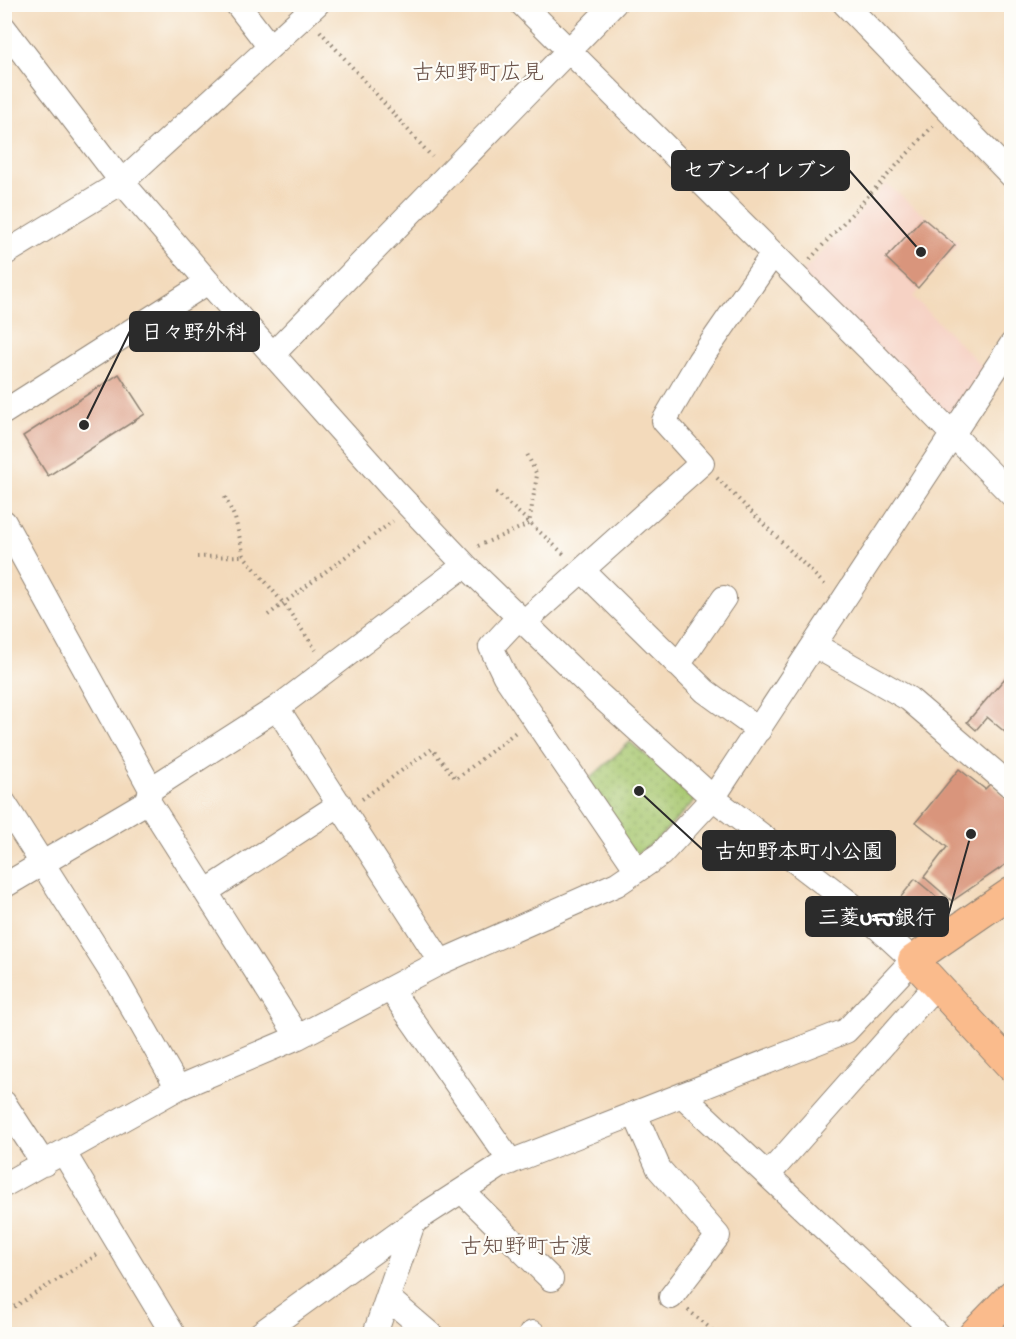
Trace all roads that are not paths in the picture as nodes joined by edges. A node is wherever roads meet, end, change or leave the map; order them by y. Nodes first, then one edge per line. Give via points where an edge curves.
1 (237, 4) edge
2 (522, 4) edge
3 (614, 4) edge
4 (854, 8) edge
5 (311, 10) edge
6 (4, 28) edge
7 (270, 47) junction
8 (568, 52) junction
9 (1011, 177) edge
10 (122, 182) junction
11 (4, 254) edge
12 (773, 254) junction
13 (208, 282) junction
14 (1011, 344) edge
15 (272, 355) junction
16 (4, 412) edge
17 (952, 435) junction
18 (1011, 495) edge
19 (8, 535) edge
20 (460, 560) junction
21 (582, 570) junction
22 (724, 598) dead end
23 (521, 619) junction
24 (814, 645) junction
25 (678, 665) junction
26 (277, 708) junction
27 (759, 730) junction
28 (1011, 787) edge
29 (149, 795) junction
30 (713, 798) junction
31 (4, 803) edge
32 (342, 808) junction
33 (41, 863) junction
34 (637, 870) junction
35 (4, 886) edge
36 (207, 891) junction
37 (1011, 892) edge
38 (913, 960) junction
39 (441, 962) junction
40 (936, 985) junction
41 (391, 990) junction
42 (298, 1037) junction
43 (1011, 1067) edge
44 (178, 1088) junction
45 (682, 1095) junction
46 (4, 1103) edge
47 (635, 1114) junction
48 (54, 1159) junction
49 (511, 1162) junction
50 (768, 1175) junction
51 (4, 1185) edge
52 (462, 1191) junction
53 (413, 1223) junction
54 (551, 1279) dead end
55 (1011, 1295) edge
56 (671, 1297) road end
57 (388, 1298) junction
58 (173, 1335) edge
59 (260, 1335) edge
60 (375, 1335) edge
61 (430, 1335) edge
62 (937, 1335) edge
63 (974, 1335) edge

1 - 7 street
2 - 8 street
3 - 8 street
4 - 9 street
5 - 7 street
6 - 10 street
7 - 10 street
8 - 12 street
8 - 15 street
10 - 11 street
10 - 13 street
12 - 17 street
12 - 21 street via 699,361 664,421 702,463
13 - 15 street
13 - 16 street
14 - 17 street
15 - 20 street
17 - 18 street
17 - 24 street
19 - 29 street
20 - 23 street
20 - 26 street
21 - 23 street
21 - 25 street
22 - 25 street
23 - 30 street
23 - 34 street via 491,647 505,676
24 - 27 street
24 - 28 street via 909,699
25 - 27 street via 705,691
26 - 29 street
26 - 32 street
27 - 30 street
29 - 33 street
29 - 36 street
30 - 34 street via 661,854
30 - 38 street via 860,911
31 - 33 street
32 - 36 street
32 - 39 street
33 - 35 street
33 - 44 street via 117,981
34 - 39 street via 617,884
36 - 42 street
37 - 38 main road
38 - 40 main road
38 - 45 street via 846,1031
39 - 41 street
40 - 43 main road
40 - 50 street
41 - 42 street
41 - 49 street
42 - 44 street
44 - 48 street
45 - 47 street
45 - 50 street
46 - 48 street
47 - 49 street
47 - 56 street via 659,1169 718,1236
48 - 51 street
48 - 58 street via 118,1242
49 - 52 street
50 - 62 street
52 - 53 street
52 - 54 street
53 - 57 street
53 - 59 street
55 - 63 main road
57 - 60 street
57 - 61 street

